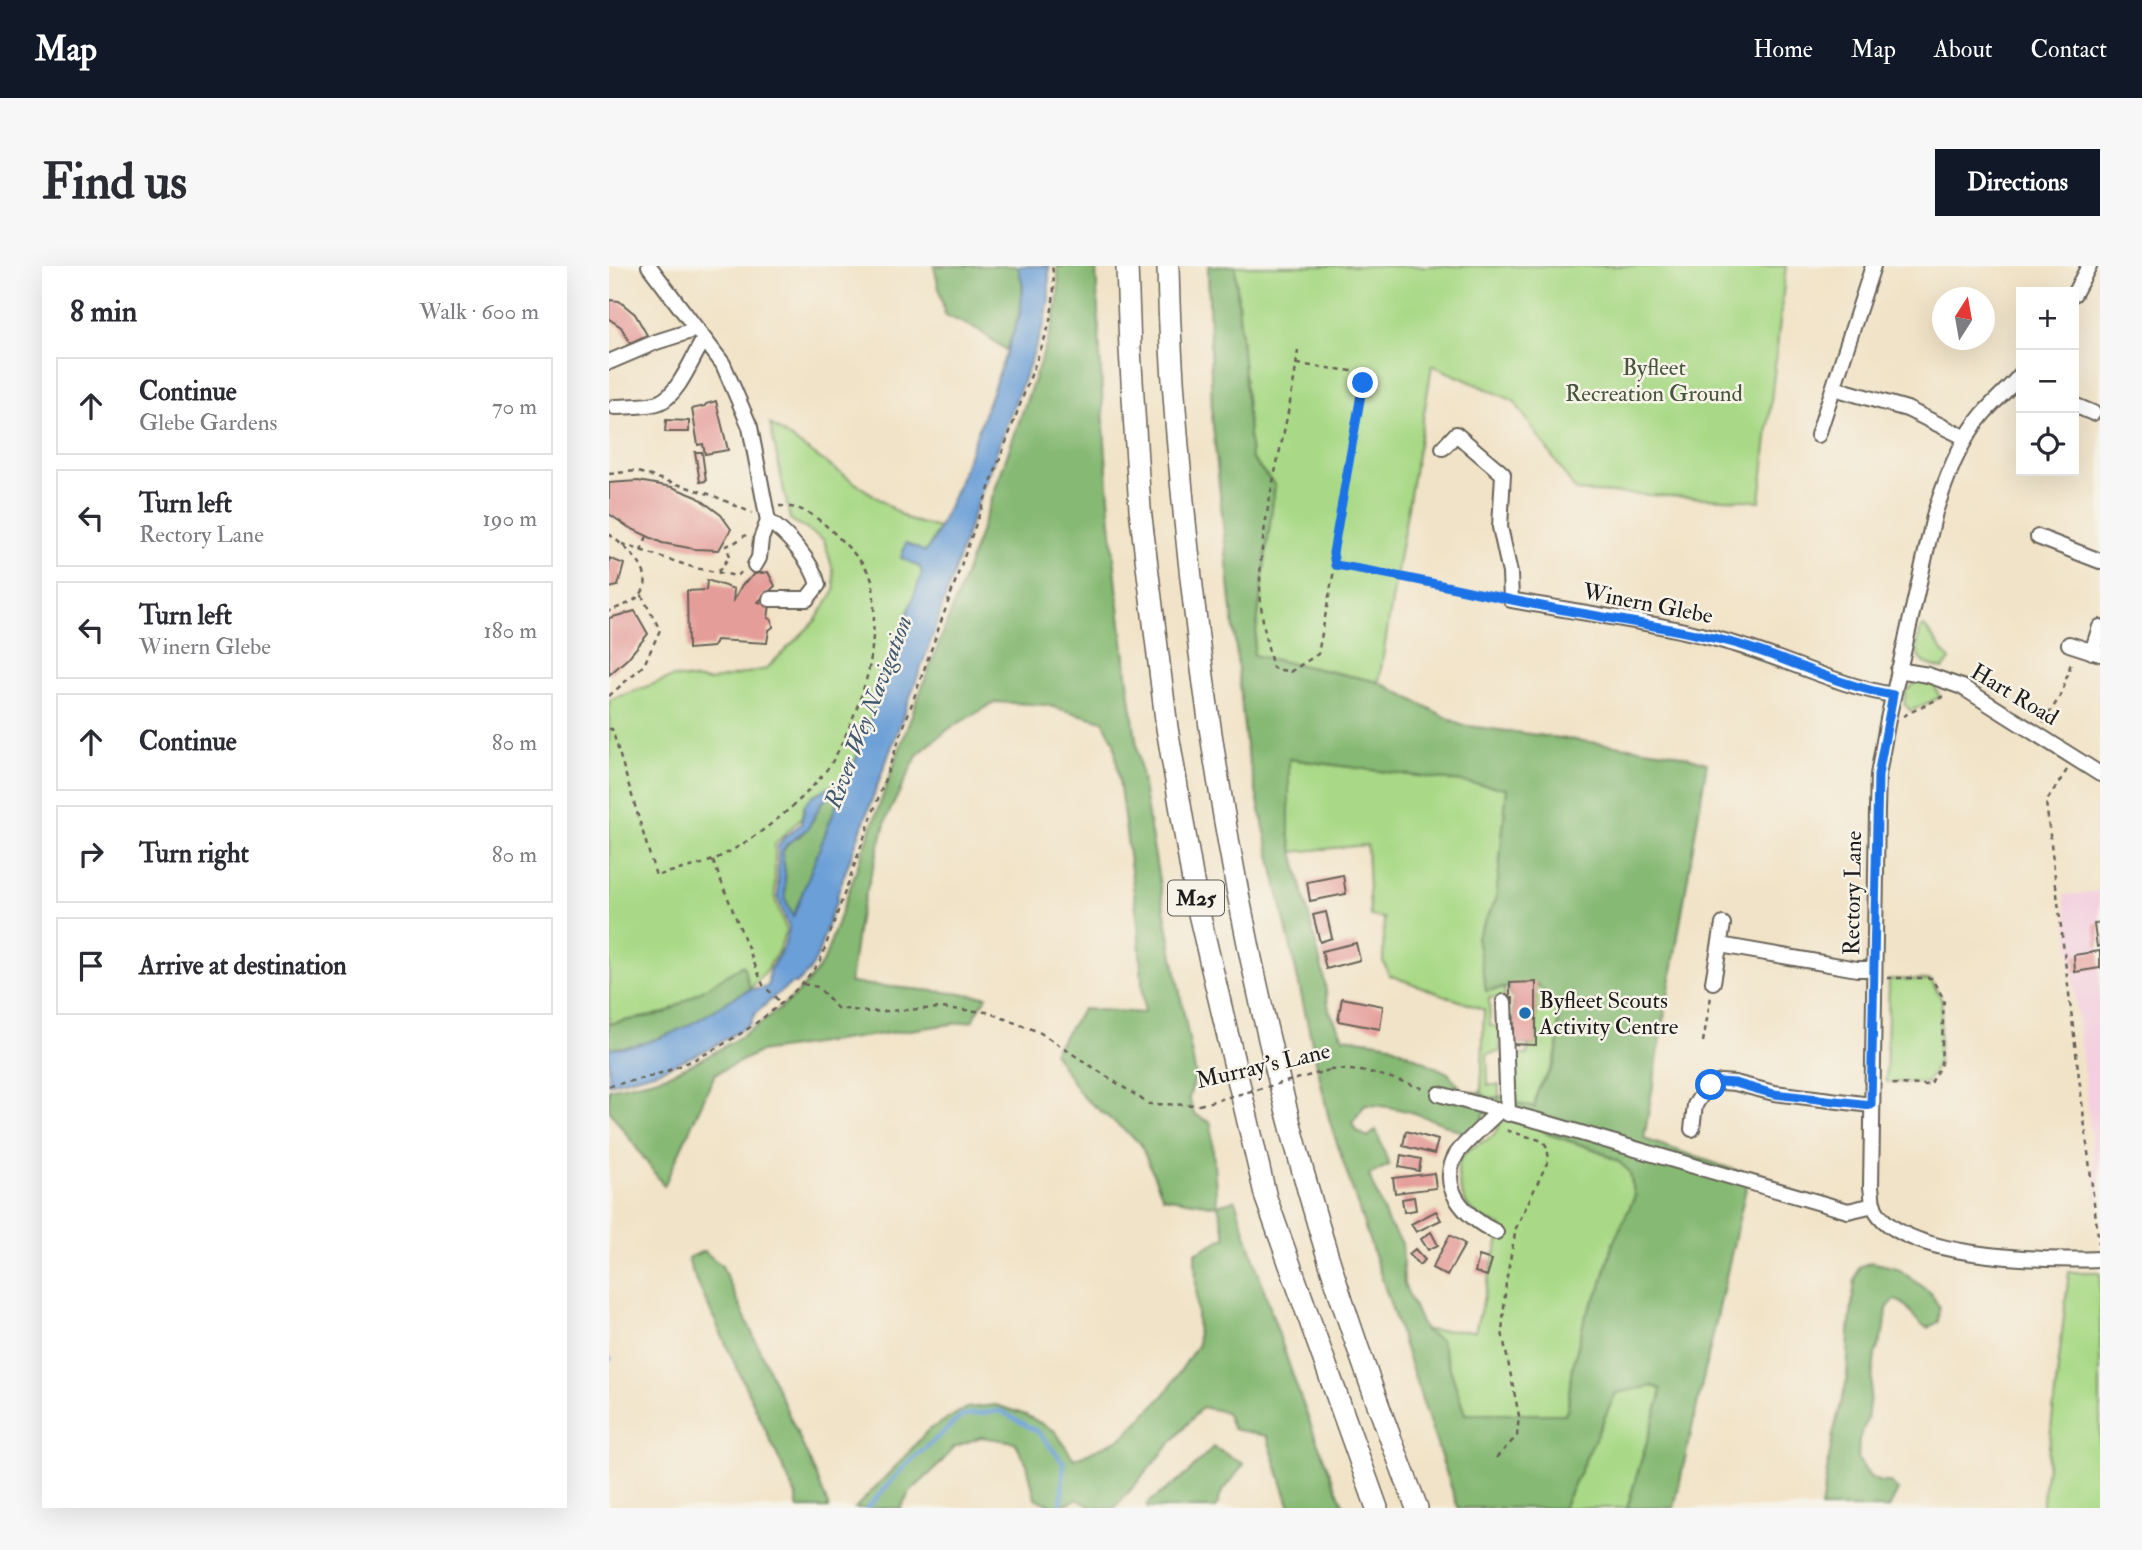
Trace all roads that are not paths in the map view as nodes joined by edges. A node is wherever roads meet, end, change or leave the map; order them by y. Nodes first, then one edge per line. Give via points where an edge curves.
1 (649, 266) edge
2 (1127, 266) edge
3 (1168, 266) edge
4 (1873, 266) edge
5 (2089, 266) edge
6 (2078, 287) edge
7 (700, 334) junction
8 (610, 358) edge
9 (2016, 383) edge
10 (1834, 388) junction
11 (615, 407) dead end
12 (2079, 407) edge
13 (2093, 413) dead end
14 (1818, 435) dead end
15 (1966, 438) junction
16 (1443, 448) dead end
17 (762, 517) junction
18 (2038, 537) dead end
19 (2100, 561) edge
20 (755, 565) road end
21 (770, 599) dead end
22 (2100, 627) edge
23 (2073, 645) road end
24 (2096, 653) edge
25 (1898, 670) junction
26 (1893, 695) junction
27 (2100, 774) edge
28 (1723, 924) dead end
29 (1720, 945) junction
30 (1873, 973) junction
31 (1713, 982) road end
32 (1504, 1002) dead end
33 (1439, 1094) road end
34 (1871, 1105) junction
35 (1503, 1113) junction
36 (1692, 1129) dead end
37 (1874, 1205) junction
38 (1496, 1232) dead end
39 (2100, 1259) edge
40 (1377, 1508) edge
41 (1417, 1508) edge

1 - 7 street
2 - 40 highway, M25 via 1140,509 1167,728 1197,905 1266,1198
3 - 41 highway, M25 via 1183,515 1208,721 1239,901 1280,1087 1318,1226
4 - 10 street
5 - 6 street
7 - 8 street via 656,342
7 - 11 street via 681,383 660,402
7 - 17 street via 723,364 750,427
9 - 15 street, Rectory Lane via 1983,414
10 - 14 street
10 - 15 street via 1907,409
12 - 13 street
15 - 25 street, Rectory Lane via 1935,512
16 - 26 street, Winern Glebe via 1459,430 1503,474 1500,527 1511,600 1729,642
17 - 20 street
17 - 21 street via 780,528 815,572 818,585 807,599
18 - 19 street
22 - 24 street
23 - 24 street
25 - 26 street, Rectory Lane
25 - 27 street, Hart Road via 1962,687
26 - 30 street, Rectory Lane via 1878,775
28 - 29 street
29 - 30 street
29 - 31 street
30 - 34 street, Rectory Lane
32 - 35 street
33 - 35 street
34 - 36 street via 1774,1094 1721,1082 1704,1091 1695,1105
34 - 37 street, Rectory Lane
35 - 37 street via 1848,1211
35 - 38 street via 1456,1153 1450,1174 1462,1209
37 - 39 street via 1898,1231 1938,1247 2021,1258

